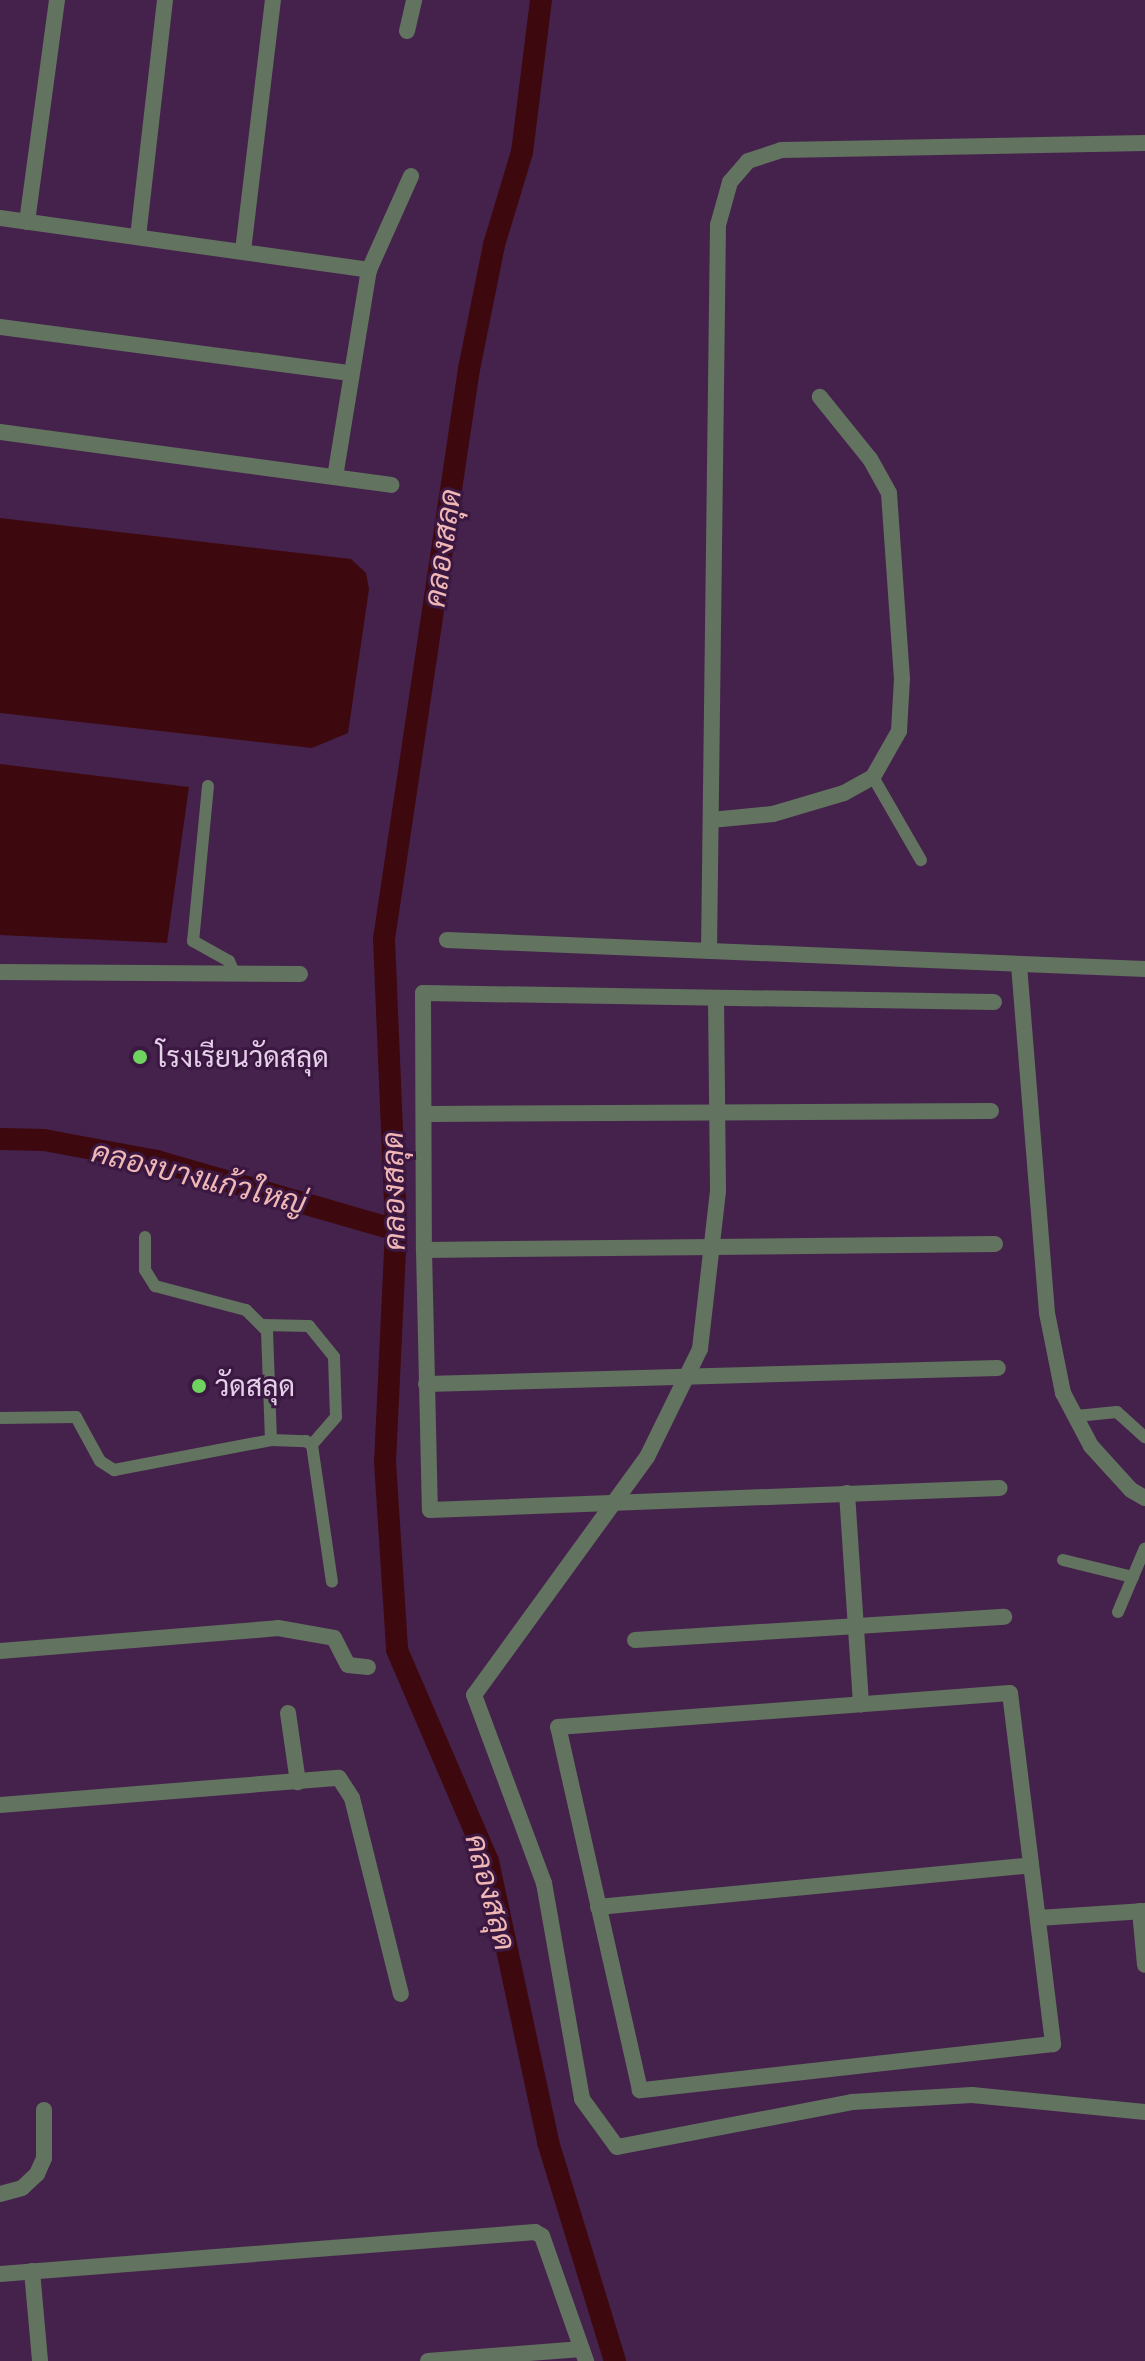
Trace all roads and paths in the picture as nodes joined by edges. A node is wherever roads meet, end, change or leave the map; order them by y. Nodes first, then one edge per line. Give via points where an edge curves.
1 (57, 0) edge
2 (165, 0) edge
3 (273, 0) edge
4 (414, 0) edge
5 (407, 31) dead end
6 (1145, 143) edge
7 (411, 176) dead end
8 (0, 218) edge
9 (27, 222) junction
10 (138, 237) junction
11 (243, 251) junction
12 (369, 270) junction
13 (0, 327) edge
14 (350, 373) junction
15 (820, 397) dead end
16 (0, 432) edge
17 (335, 477) junction
18 (391, 485) dead end
19 (873, 777) junction
20 (208, 786) dead end
21 (711, 820) junction
22 (921, 860) dead end
23 (447, 940) dead end
24 (709, 951) junction
25 (1019, 965) junction
26 (1145, 969) edge
27 (0, 972) edge
28 (234, 973) junction
29 (300, 974) dead end
30 (716, 998) junction
31 (994, 1002) dead end
32 (991, 1111) dead end
33 (717, 1113) junction
34 (428, 1114) junction
35 (145, 1237) dead end
36 (995, 1244) dead end
37 (711, 1247) junction
38 (424, 1250) junction
39 (262, 1325) junction
40 (998, 1368) dead end
41 (684, 1380) junction
42 (426, 1384) junction
43 (1076, 1416) junction
44 (0, 1418) edge
45 (1145, 1437) edge
46 (271, 1440) junction
47 (312, 1445) junction
48 (1000, 1488) dead end
49 (847, 1493) junction
50 (1145, 1498) edge
51 (615, 1501) junction
52 (1145, 1548) edge
53 (1063, 1560) dead end
54 (1133, 1577) junction
55 (332, 1582) dead end
56 (1118, 1612) dead end
57 (1004, 1617) dead end
58 (856, 1627) junction
59 (635, 1640) dead end
60 (0, 1651) edge
61 (368, 1667) dead end
62 (861, 1705) junction
63 (288, 1713) dead end
64 (298, 1782) junction
65 (0, 1805) edge
66 (1031, 1865) junction
67 (598, 1907) junction
68 (1142, 1911) edge
69 (1038, 1918) junction
70 (1145, 1965) edge
71 (401, 1994) dead end
72 (44, 2110) dead end
73 (1145, 2112) edge
74 (0, 2194) edge
75 (32, 2271) junction
76 (0, 2274) edge
77 (584, 2355) edge
78 (40, 2361) edge
79 (428, 2361) edge

1 - 9 street
2 - 10 street
3 - 11 street
4 - 5 street
6 - 21 street via 781,150 748,161 730,182 718,225
7 - 12 street
8 - 9 street
9 - 10 street
10 - 11 street
11 - 12 street
12 - 14 street
13 - 14 street
14 - 17 street
15 - 19 street via 886,483 891,510 900,717 894,746
16 - 17 street
17 - 18 street
19 - 21 street via 844,793 773,814
19 - 22 lane
20 - 28 lane via 193,941 229,961
21 - 24 street
23 - 24 street
24 - 25 street
25 - 26 street
25 - 43 street via 1047,1313 1063,1393
27 - 28 street
28 - 29 street
30 - 31 street
30 - 33 street
30 - 34 street via 423,993
32 - 33 street
33 - 34 street
33 - 37 street via 718,1191
34 - 38 street
35 - 39 lane via 145,1270 155,1286 246,1310
36 - 37 street
37 - 38 street
37 - 41 street via 700,1349
38 - 42 street
39 - 46 lane via 269,1345
39 - 47 lane via 309,1326 334,1357 336,1417
40 - 41 street
41 - 42 street
41 - 51 street via 647,1457
42 - 51 street via 430,1510
43 - 45 lane via 1117,1412
43 - 50 street via 1091,1446
44 - 46 lane via 76,1417 100,1461 114,1470
46 - 47 lane
47 - 55 lane
48 - 49 street
49 - 51 street
49 - 58 street
51 - 73 street via 474,1695 544,1883 582,2099 617,2147 852,2102 972,2095
52 - 54 lane
53 - 54 lane
54 - 56 lane
57 - 58 street
58 - 59 street
58 - 62 street
60 - 61 street via 278,1628 334,1638 348,1665
62 - 66 street via 1010,1693
62 - 67 street via 558,1727
63 - 64 street
64 - 65 street
64 - 71 street via 339,1778 348,1786
66 - 67 street
66 - 69 street
67 - 69 street via 640,2090 1053,2044
68 - 69 street
68 - 70 street
72 - 74 street via 44,2158 37,2174 22,2188
75 - 76 street
75 - 77 street via 535,2232 542,2236
75 - 78 street
77 - 79 street

